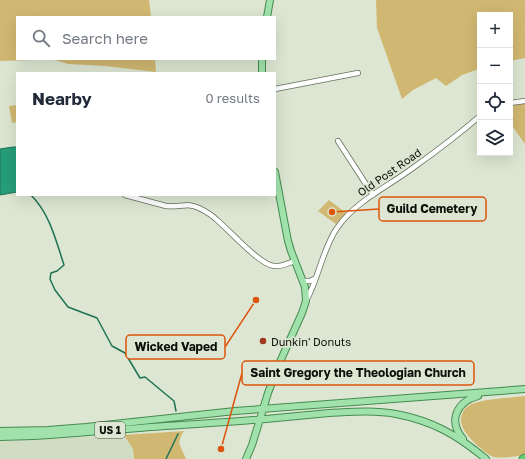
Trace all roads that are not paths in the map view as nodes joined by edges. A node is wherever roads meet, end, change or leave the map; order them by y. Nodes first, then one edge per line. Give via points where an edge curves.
1 (270, 0) edge
2 (267, 16) edge
3 (262, 60) edge
4 (262, 72) edge
5 (358, 73) dead end
6 (276, 89) edge
7 (525, 101) edge
8 (513, 103) edge
9 (477, 118) edge
10 (338, 141) dead end
11 (276, 177) edge
12 (373, 195) junction
13 (129, 196) edge
14 (295, 262) junction
15 (316, 278) junction
16 (302, 281) junction
17 (306, 301) junction
18 (525, 389) edge
19 (511, 391) junction
20 (263, 409) junction
21 (260, 420) junction
22 (0, 431) edge
23 (0, 437) edge
24 (467, 443) junction
25 (246, 459) edge
26 (486, 459) edge

1 - 2 main road
3 - 4 main road
5 - 6 street
7 - 8 street
9 - 12 street, Old Post Road via 414,168
10 - 12 street
11 - 14 main road
12 - 15 street, Old Post Road via 351,213 337,229 327,247
13 - 14 street via 171,207 188,204 216,219 267,264 277,266
14 - 16 main road
15 - 16 street
15 - 17 street, Old Post Road
16 - 17 main road
17 - 20 main road, Old Post Road
18 - 19 main road, US 1
19 - 20 main road, US 1
19 - 24 main road via 475,396 461,405 456,413 456,422 458,432
20 - 21 main road, Old Post Road
20 - 22 main road, US 1 via 88,427
21 - 23 main road, US 1
21 - 24 main road, US 1 via 356,411 386,412 429,423
21 - 25 main road, Old Post Road
24 - 26 main road, US 1

